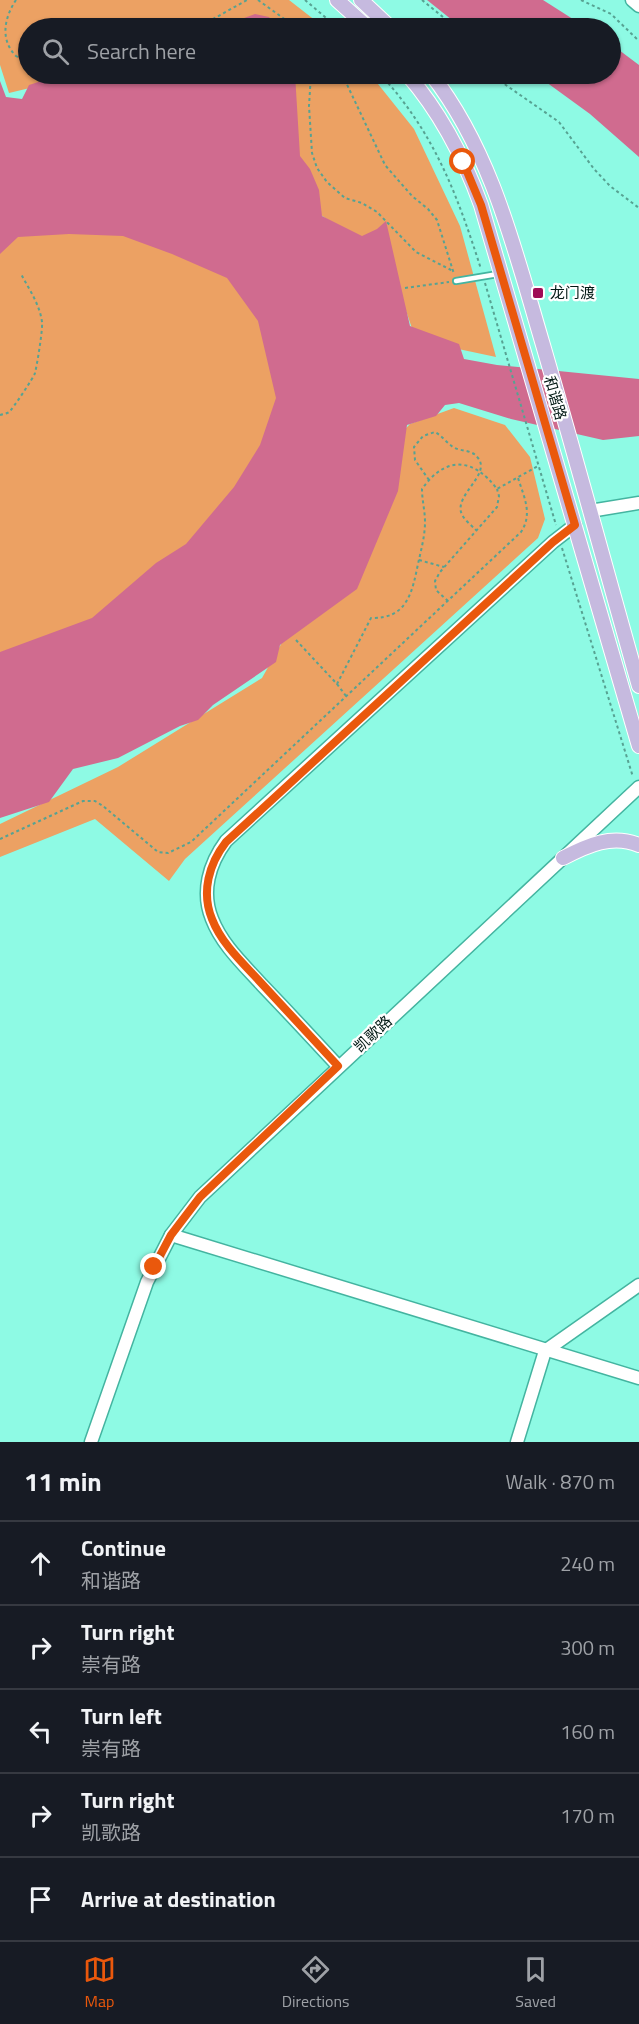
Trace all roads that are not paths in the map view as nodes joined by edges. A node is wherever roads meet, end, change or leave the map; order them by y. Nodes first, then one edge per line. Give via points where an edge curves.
1 (337, 0) edge
2 (361, 0) edge
3 (632, 0) edge
4 (639, 6) edge
5 (357, 18) edge
6 (380, 18) edge
7 (415, 84) edge
8 (438, 84) edge
9 (502, 273) junction
10 (456, 281) road end
11 (639, 502) edge
12 (589, 507) junction
13 (575, 525) junction
14 (639, 687) edge
15 (639, 746) edge
16 (638, 788) edge
17 (639, 844) edge
18 (563, 858) junction
19 (338, 1066) junction
20 (171, 1235) junction
21 (639, 1285) edge
22 (545, 1351) junction
23 (639, 1378) edge
24 (91, 1442) edge
25 (517, 1442) edge

1 - 5 main road
2 - 6 main road
3 - 4 street
7 - 9 main road, 和谐路 via 435,111 472,180
8 - 12 main road, 和谐路 via 467,129 488,172
9 - 10 lane
9 - 13 main road, 和谐路
11 - 12 street
12 - 14 main road, 和谐路
13 - 15 main road, 和谐路
13 - 19 street via 226,842 211,866 208,904 219,933
16 - 18 street, 凯歌路
17 - 18 main road via 611,840
18 - 19 street, 凯歌路
19 - 20 street, 凯歌路 via 214,1182
20 - 22 street
20 - 24 street, 凯歌路 via 147,1282
21 - 22 street
22 - 23 street
22 - 25 street

